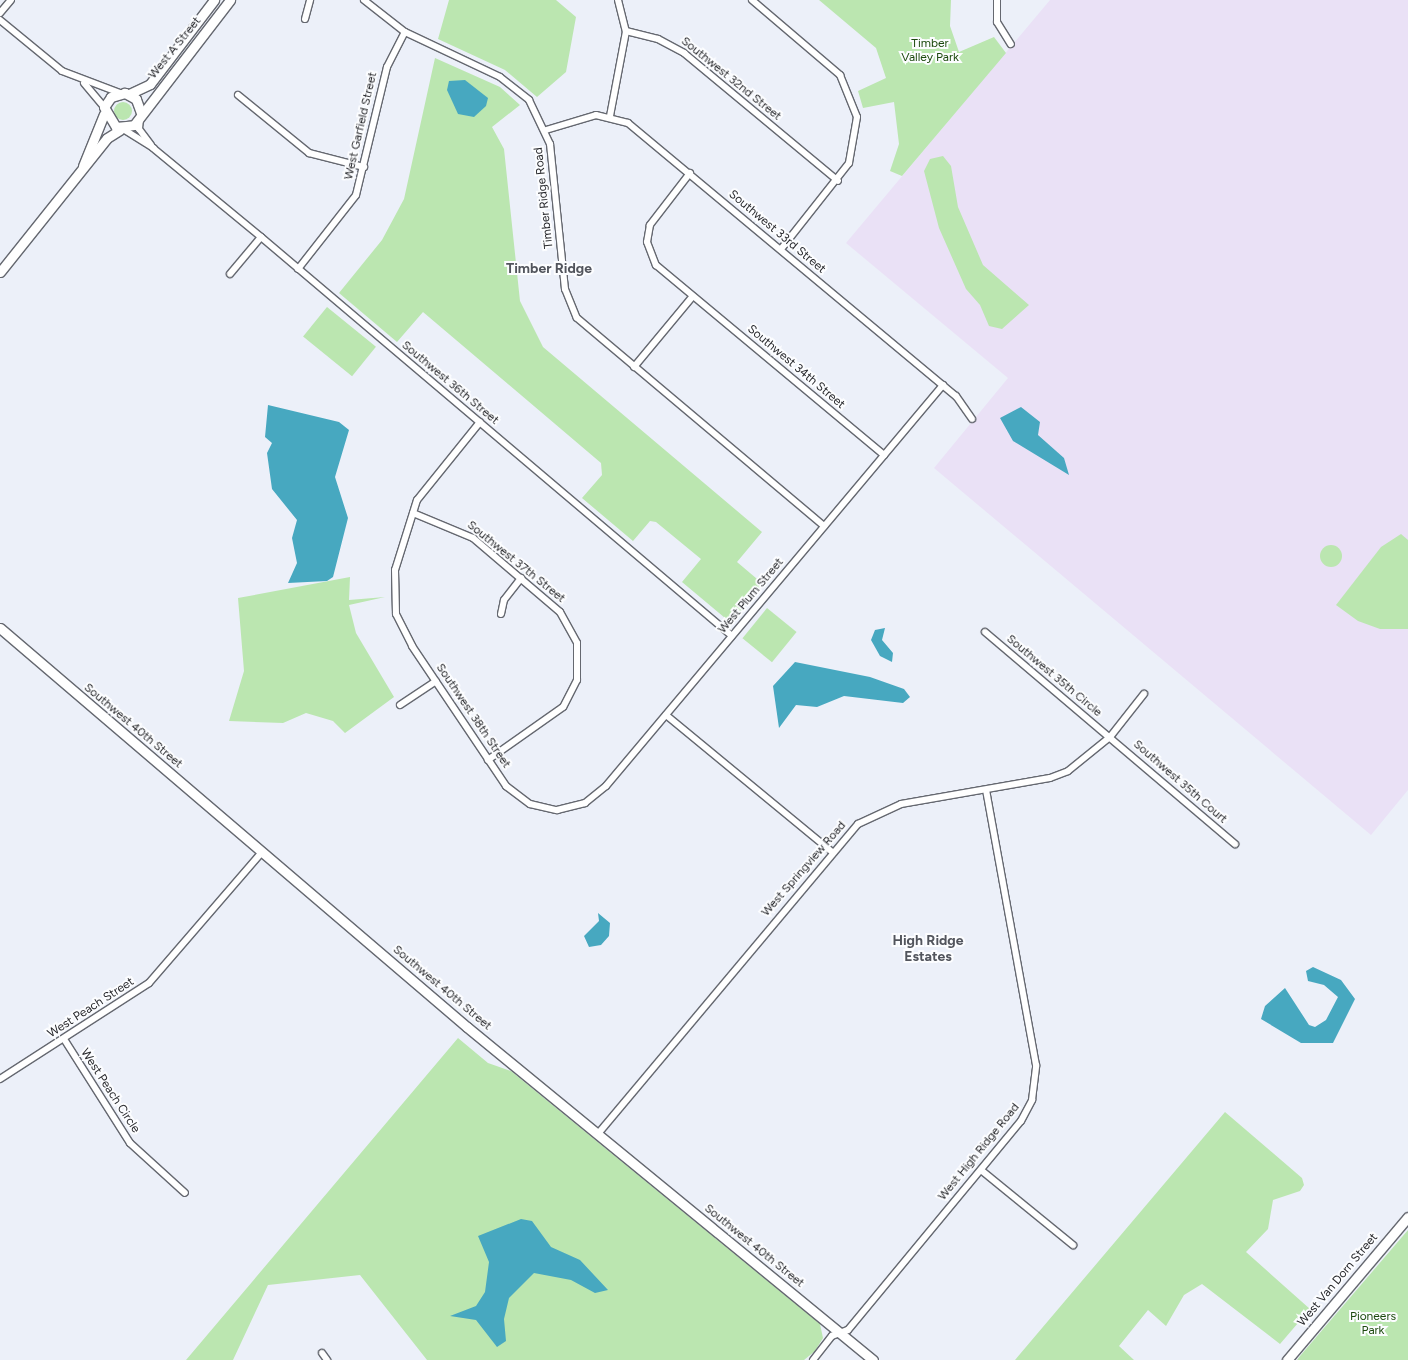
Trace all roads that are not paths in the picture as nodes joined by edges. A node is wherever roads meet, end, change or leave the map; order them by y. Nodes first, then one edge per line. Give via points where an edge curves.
1 (11, 0) edge
2 (214, 0) edge
3 (230, 0) edge
4 (310, 0) edge
5 (364, 0) edge
6 (618, 0) edge
7 (752, 0) edge
8 (997, 0) edge
9 (0, 13) edge
10 (305, 18) dead end
11 (0, 20) edge
12 (626, 31) junction
13 (405, 32) junction
14 (1011, 44) dead end
15 (83, 82) junction
16 (125, 93) junction
17 (238, 95) dead end
18 (104, 110) junction
19 (141, 115) junction
20 (610, 116) junction
21 (122, 130) junction
22 (546, 130) junction
23 (153, 148) junction
24 (83, 166) junction
25 (364, 167) junction
26 (690, 173) junction
27 (838, 181) junction
28 (261, 237) junction
29 (781, 249) junction
30 (298, 269) junction
31 (0, 272) edge
32 (230, 274) dead end
33 (693, 296) junction
34 (634, 367) junction
35 (943, 384) junction
36 (972, 419) dead end
37 (480, 422) junction
38 (884, 455) junction
39 (413, 513) junction
40 (824, 526) junction
41 (521, 578) junction
42 (501, 614) dead end
43 (0, 628) edge
44 (985, 632) dead end
45 (732, 636) junction
46 (436, 681) junction
47 (1144, 694) dead end
48 (400, 705) dead end
49 (666, 715) junction
50 (1110, 737) junction
51 (488, 760) junction
52 (986, 791) junction
53 (567, 809) joint
54 (1236, 844) dead end
55 (262, 852) junction
56 (832, 852) junction
57 (64, 1039) junction
58 (0, 1079) edge
59 (597, 1135) junction
60 (981, 1170) junction
61 (185, 1193) dead end
62 (1408, 1217) edge
63 (1073, 1245) dead end
64 (840, 1333) junction
65 (322, 1353) dead end
66 (327, 1360) edge
67 (813, 1360) edge
68 (873, 1360) edge
69 (1287, 1360) edge

1 - 9 street
2 - 16 main road, West A Street via 150,84
3 - 19 main road, West A Street
4 - 10 street
5 - 13 street, Timber Ridge Road
6 - 12 street
7 - 27 street via 831,66 851,94 856,139
8 - 14 street via 997,22
11 - 15 street
12 - 20 street
12 - 27 street, Southwest 32nd Street via 658,39 684,53
13 - 22 street, Timber Ridge Road via 511,83 534,106
13 - 25 street, West Garfield Street via 387,67
15 - 16 street
15 - 18 street
16 - 18 main road, West A Street
16 - 19 main road
17 - 25 street via 309,153
18 - 21 main road
18 - 24 main road
19 - 21 main road, West A Street
19 - 23 street, Southwest 36th Street via 139,129
20 - 22 street, Southwest 33rd Street via 587,116
20 - 26 street, Southwest 33rd Street via 628,122
21 - 23 street, Southwest 36th Street
21 - 24 main road via 107,138
22 - 34 street, Timber Ridge Road via 567,299 585,326
23 - 28 street, Southwest 36th Street
24 - 31 main road
25 - 30 street, West Garfield Street via 350,206
26 - 29 street, Southwest 33rd Street
26 - 33 street, Southwest 34th Street via 654,217 647,242 656,265
27 - 29 street
28 - 30 street, Southwest 36th Street
28 - 32 street
29 - 35 street, Southwest 33rd Street
30 - 37 street, Southwest 36th Street
33 - 34 street
33 - 38 street, Southwest 34th Street
34 - 40 street, Timber Ridge Road
35 - 36 street, Southwest 33rd Street
35 - 38 street, West Plum Street
37 - 39 street via 427,484
37 - 45 street, Southwest 36th Street
38 - 40 street, West Plum Street
39 - 41 street, Southwest 37th Street via 466,533
39 - 46 street, Southwest 38th Street via 395,570 393,598 402,628
40 - 45 street, West Plum Street
41 - 42 street via 504,600
41 - 51 street, Southwest 37th Street via 569,623 580,656 575,687 563,706
43 - 55 main road, Southwest 40th Street
44 - 50 street, Southwest 35th Circle
45 - 49 street, West Plum Street
46 - 48 street
46 - 51 street, Southwest 38th Street
47 - 50 street, West Springview Road
49 - 53 street, West Plum Street via 599,793
49 - 56 street
50 - 52 street, West Springview Road via 1059,775
50 - 54 street, Southwest 35th Court
51 - 53 street, Southwest 38th Street via 506,786 524,801 542,808
52 - 56 street, West Springview Road via 880,811 858,824
52 - 60 street, West High Ridge Road via 1037,1076 1027,1111
55 - 57 street, West Peach Street via 149,983
55 - 59 main road, Southwest 40th Street
56 - 59 street, West Springview Road
57 - 58 street, West Peach Street
57 - 61 street, West Peach Circle via 130,1143
59 - 64 main road, Southwest 40th Street
60 - 63 street
60 - 64 street, West High Ridge Road via 848,1330
62 - 69 main road, West Van Dorn Street
64 - 67 street, West High Ridge Road
64 - 68 main road, Southwest 40th Street
65 - 66 street

